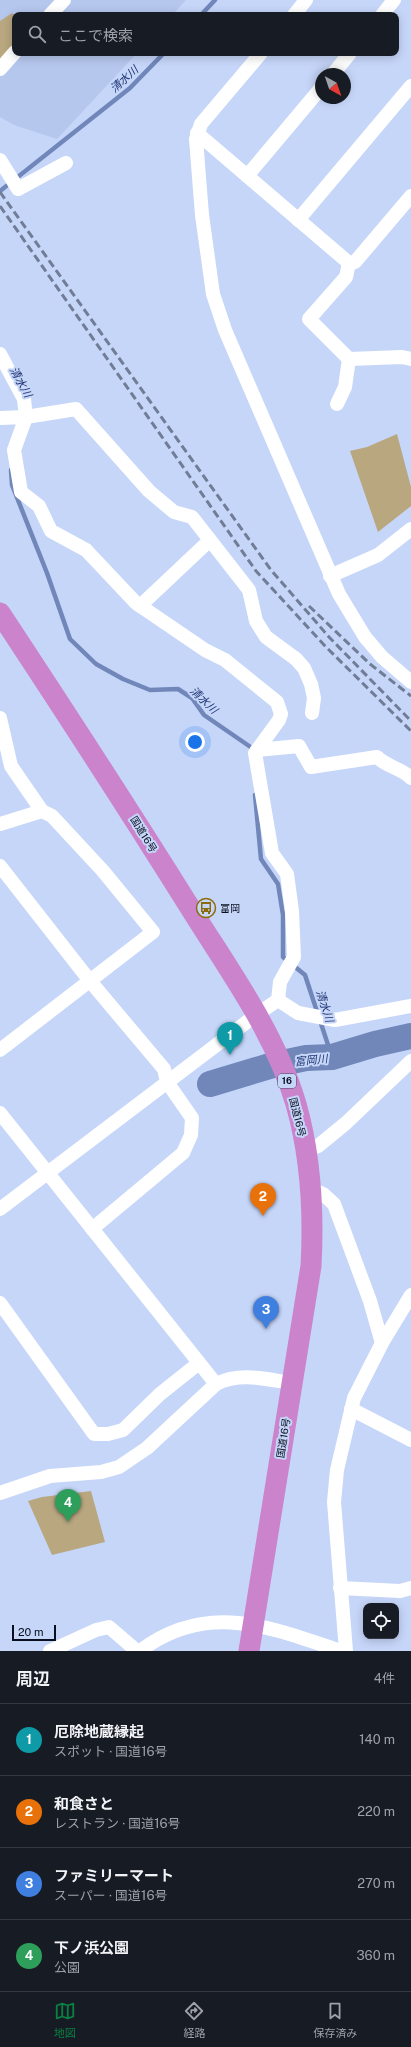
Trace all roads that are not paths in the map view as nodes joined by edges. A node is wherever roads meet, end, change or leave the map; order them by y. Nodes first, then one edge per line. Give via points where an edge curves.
1 (64, 0) edge
2 (306, 0) edge
3 (394, 0) edge
4 (53, 12) edge
5 (296, 12) edge
6 (384, 12) edge
7 (12, 55) edge
8 (258, 56) edge
9 (348, 56) edge
10 (338, 68) edge
11 (0, 69) edge
12 (411, 86) edge
13 (315, 95) edge
14 (197, 133) junction
15 (0, 160) edge
16 (66, 163) dead end
17 (247, 176) junction
18 (411, 196) edge
19 (298, 220) junction
20 (349, 263) junction
21 (0, 354) edge
22 (349, 359) junction
23 (411, 359) edge
24 (337, 404) dead end
25 (26, 417) junction
26 (0, 418) edge
27 (411, 528) edge
28 (210, 540) junction
29 (330, 576) junction
30 (140, 606) junction
31 (0, 613) edge
32 (411, 682) edge
33 (312, 713) dead end
34 (0, 718) edge
35 (257, 750) junction
36 (5, 767) edge
37 (411, 778) edge
38 (42, 810) junction
39 (0, 824) edge
40 (0, 866) edge
41 (90, 982) junction
42 (278, 1000) junction
43 (411, 1006) edge
44 (256, 1015) junction
45 (0, 1050) edge
46 (411, 1061) edge
47 (167, 1082) junction
48 (0, 1113) edge
49 (306, 1150) junction
50 (48, 1173) junction
51 (311, 1189) junction
52 (0, 1208) edge
53 (92, 1229) junction
54 (411, 1295) edge
55 (0, 1302) edge
56 (382, 1344) junction
57 (199, 1363) junction
58 (292, 1383) junction
59 (216, 1384) junction
60 (351, 1409) junction
61 (411, 1440) edge
62 (0, 1493) edge
63 (340, 1588) junction
64 (411, 1588) edge
65 (252, 1624) junction
66 (50, 1651) edge
67 (137, 1651) edge
68 (140, 1651) edge
69 (249, 1651) edge
70 (341, 1651) edge
71 (346, 1651) edge

1 - 4 street
2 - 5 street
3 - 6 street
7 - 11 street
8 - 14 street via 201,124
9 - 10 street
12 - 19 street
13 - 17 street
14 - 17 street
14 - 29 street via 202,215 213,294 225,330
15 - 16 street via 18,189
17 - 19 street
18 - 20 street via 356,262
19 - 20 street
20 - 22 street via 346,277 309,320
21 - 25 street via 24,399
22 - 23 street
22 - 24 street via 345,387
25 - 26 street
25 - 28 street via 76,410 148,492 174,512 192,517
25 - 30 street via 14,450 21,492 39,506 51,531 86,550
27 - 29 street via 378,555
28 - 30 street
28 - 33 street via 249,590 256,621 266,637 304,668 314,698
29 - 32 street via 366,637 382,657
30 - 35 street via 205,650 225,660 277,702 281,714
31 - 44 highway, 国道16号 / 16 via 88,745
34 - 36 street
35 - 37 street via 299,746 311,766 377,757 384,764
35 - 42 street via 255,753 272,853 286,874 292,911 294,957 280,982
36 - 38 street
38 - 39 street
38 - 41 street via 52,816 98,866 153,932
40 - 41 street
41 - 45 street
41 - 47 street via 164,1069
42 - 43 street via 298,1013 335,1020
42 - 44 street
44 - 47 street
44 - 49 highway, 国道16号 / 16 via 280,1062 295,1103
46 - 49 street via 346,1123 318,1146
47 - 50 street
47 - 53 street via 192,1118 191,1135 183,1153
48 - 50 street
49 - 51 highway, 国道16号 / 16
50 - 52 street
50 - 53 street
51 - 56 street via 323,1194 334,1204 370,1301
51 - 58 highway, 国道16号 / 16 via 310,1266
53 - 57 street
54 - 56 street
55 - 57 street via 94,1434 123,1430 160,1394
56 - 60 street via 354,1398
57 - 59 street
58 - 59 street via 242,1376 228,1378
58 - 65 highway, 国道16号 / 16
59 - 62 street via 147,1448 119,1467 101,1472 50,1476
60 - 61 street
60 - 63 street via 337,1470 334,1502
63 - 64 street via 400,1591
63 - 71 street
65 - 68 street via 202,1624 161,1636
65 - 69 highway, 国道16号 / 16
65 - 70 street via 266,1626
66 - 67 street via 108,1627

